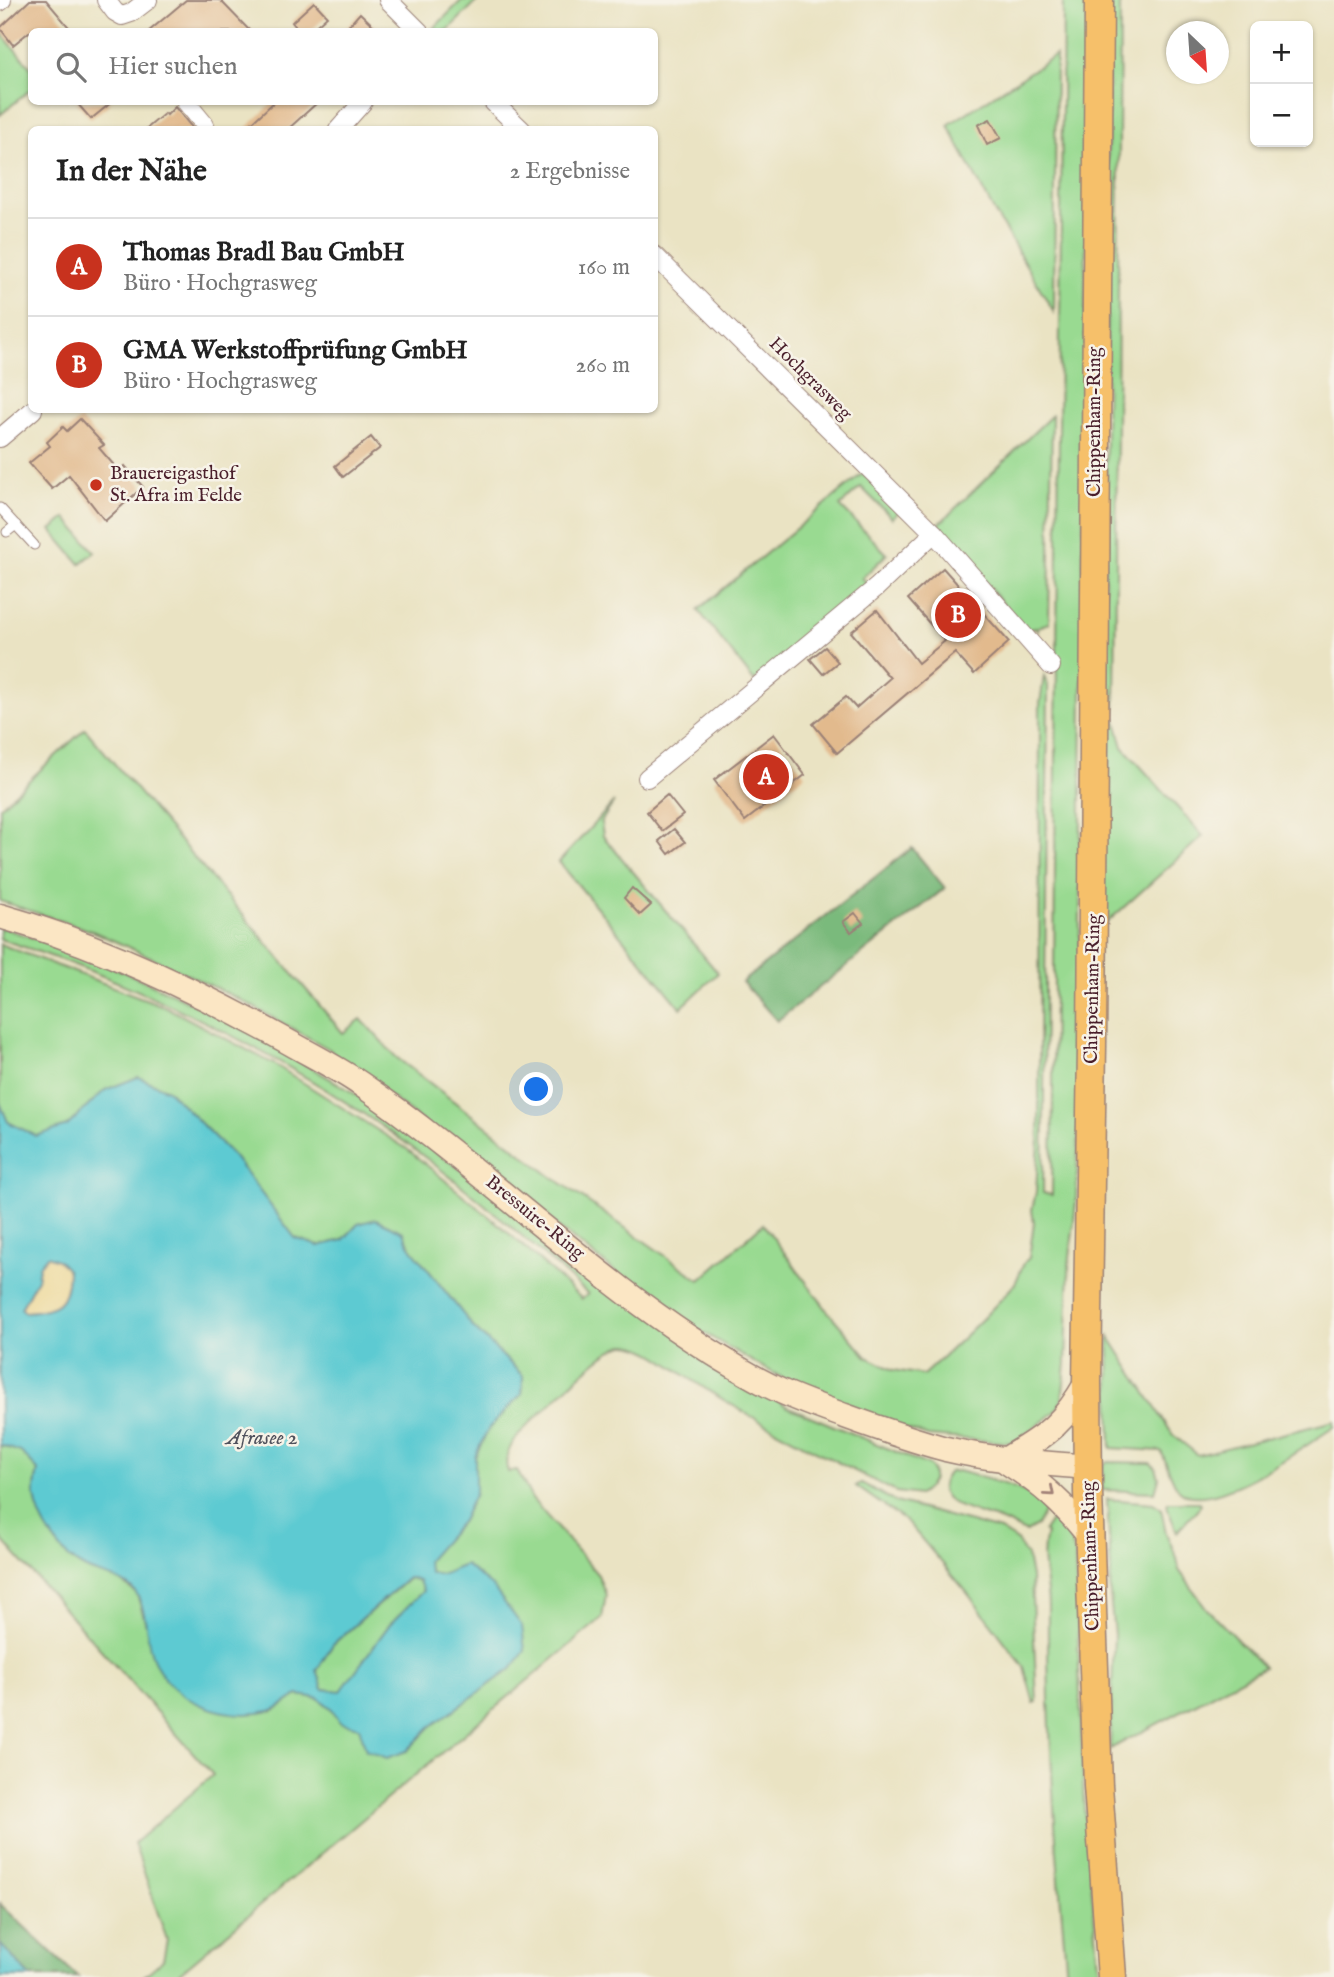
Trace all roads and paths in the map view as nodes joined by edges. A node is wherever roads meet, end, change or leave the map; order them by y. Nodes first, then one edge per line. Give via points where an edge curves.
1 (106, 0) edge
2 (148, 0) edge
3 (388, 0) edge
4 (1099, 0) edge
5 (125, 24) edge
6 (416, 28) edge
7 (188, 105) edge
8 (360, 105) edge
9 (495, 105) edge
10 (205, 125) dead end
11 (342, 126) edge
12 (518, 126) edge
13 (658, 259) edge
14 (29, 413) edge
15 (0, 438) edge
16 (0, 508) edge
17 (16, 525) junction
18 (8, 532) dead end
19 (934, 533) junction
20 (34, 545) dead end
21 (1051, 666) dead end
22 (648, 778) dead end
23 (0, 916) edge
24 (1087, 1382) junction
25 (1004, 1458) junction
26 (1088, 1467) junction
27 (1090, 1537) junction
28 (1112, 1977) edge

1 - 5 street
2 - 5 street
3 - 6 street
4 - 24 main road, Chippenham-Ring
7 - 10 street
8 - 11 street
9 - 12 street
13 - 19 street, Hochgrasweg
14 - 15 street
16 - 17 lane
17 - 18 lane
17 - 20 lane
19 - 21 street, Hochgrasweg
19 - 22 street via 877,587
23 - 25 main road, Bressuire-Ring via 51,933 234,1012 362,1085 431,1134 649,1309 772,1387 896,1434 947,1449
24 - 25 main road via 1054,1428
24 - 26 main road, Chippenham-Ring
25 - 26 main road, Bressuire-Ring
25 -> 27 main road via 1059,1500
26 - 27 main road, Chippenham-Ring
27 - 28 main road, Chippenham-Ring via 1098,1786

